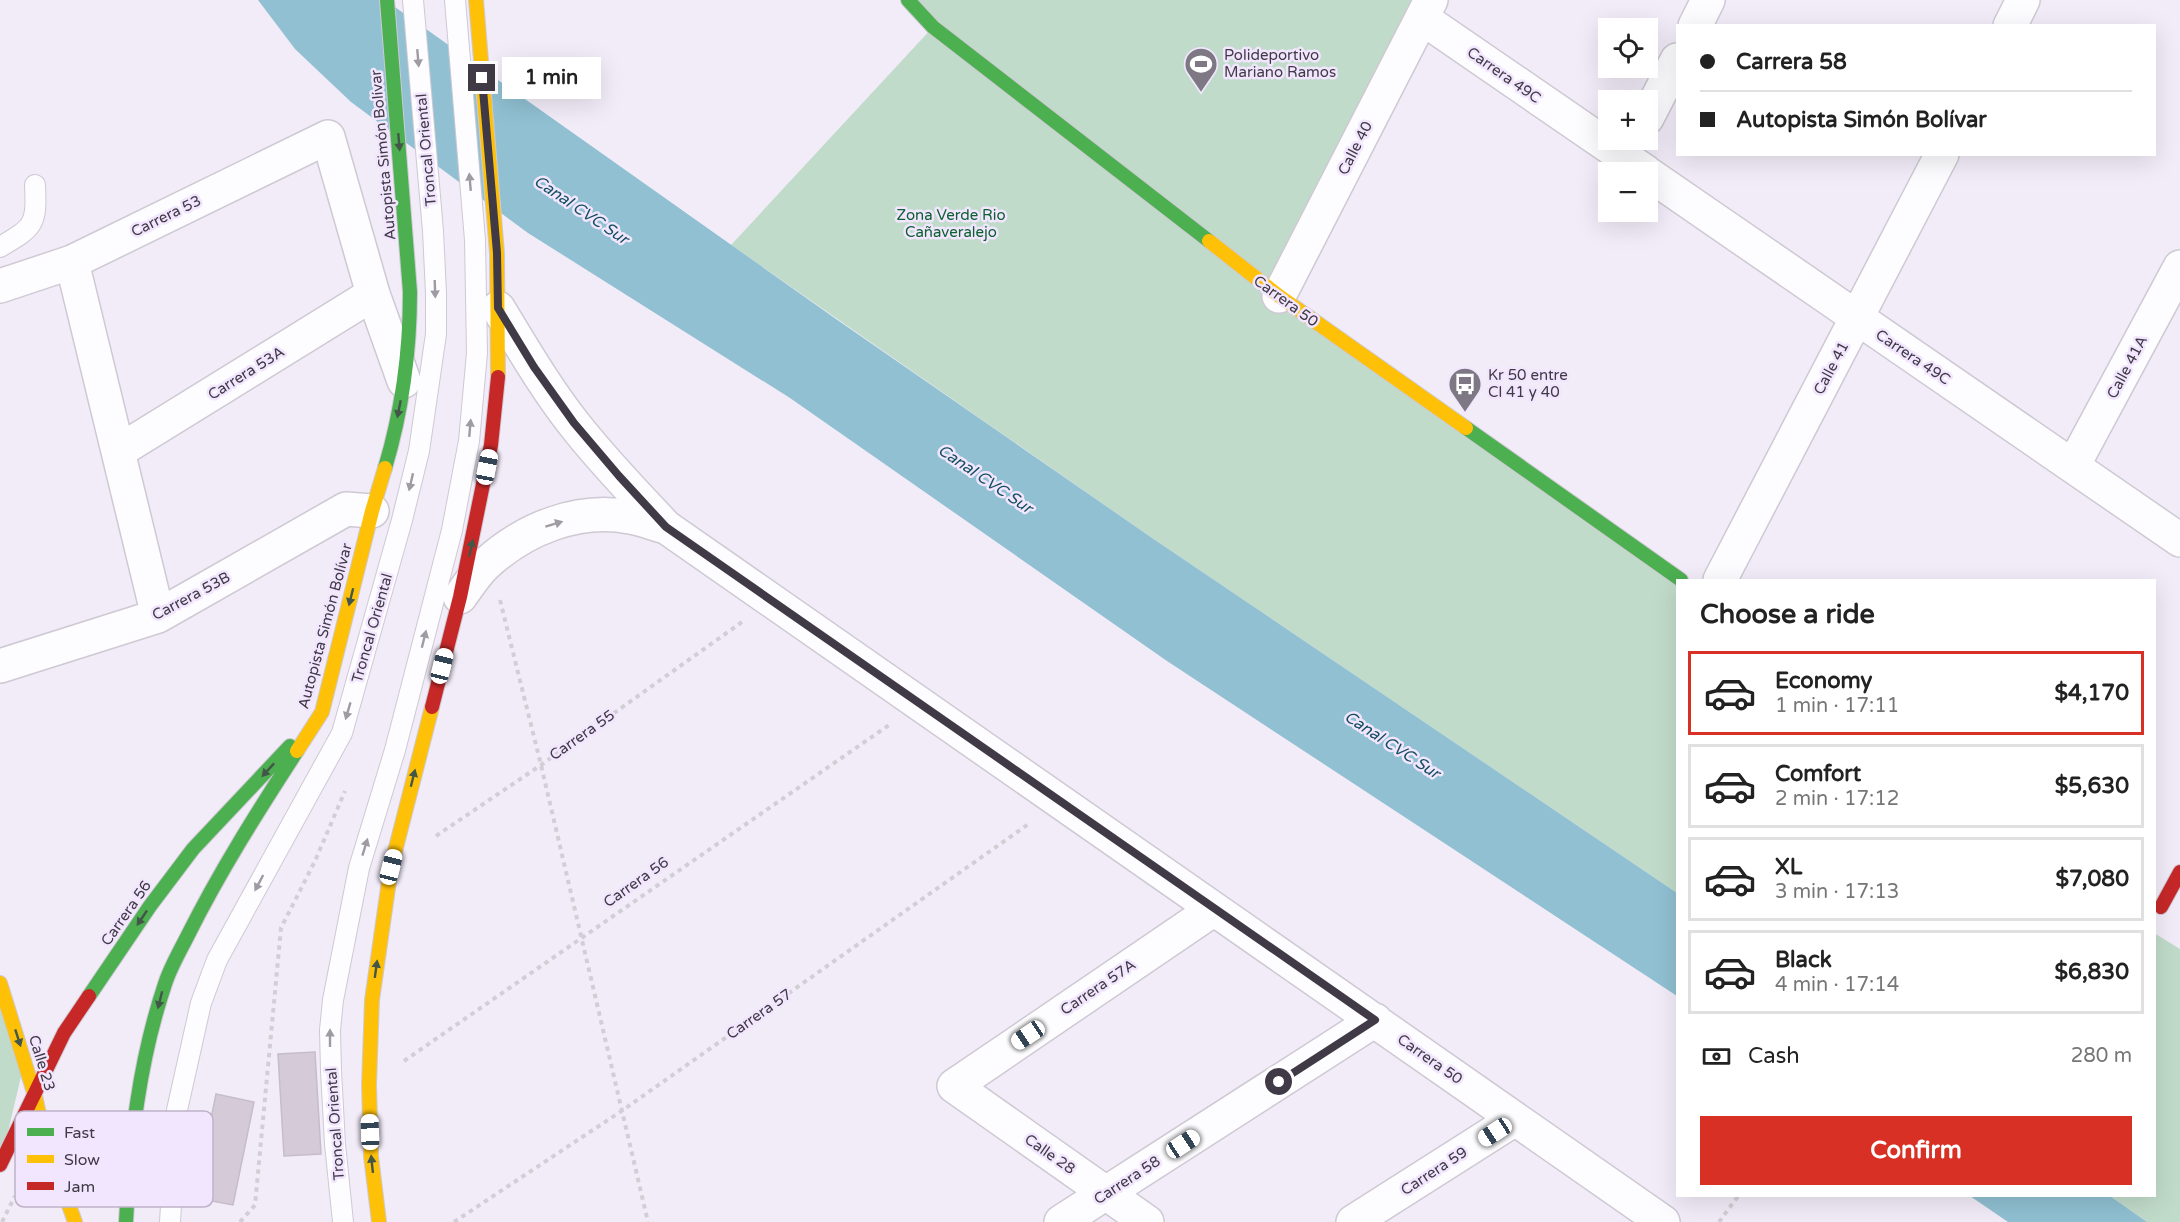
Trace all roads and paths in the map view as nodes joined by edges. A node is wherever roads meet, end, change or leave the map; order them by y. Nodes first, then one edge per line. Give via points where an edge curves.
1 (387, 0) edge
2 (413, 0) edge
3 (454, 0) edge
4 (908, 0) edge
5 (1708, 0) edge
6 (2023, 0) edge
7 (476, 6) edge
8 (1426, 9) edge
9 (1696, 24) edge
10 (2011, 24) edge
11 (1676, 62) edge
12 (1658, 97) edge
13 (1941, 156) edge
14 (1639, 161) edge
15 (36, 185) dead end
16 (0, 247) edge
17 (72, 262) junction
18 (2180, 267) edge
19 (0, 286) edge
20 (373, 294) junction
21 (1279, 297) junction
22 (498, 308) junction
23 (1857, 318) junction
24 (405, 381) junction
25 (118, 452) junction
26 (2073, 466) junction
27 (372, 511) junction
28 (666, 527) junction
29 (2180, 540) edge
30 (1680, 579) edge
31 (1721, 579) edge
32 (499, 596) dead end
33 (460, 597) junction
34 (772, 601) junction
35 (158, 616) junction
36 (0, 666) edge
37 (920, 704) junction
38 (322, 712) junction
39 (541, 765) junction
40 (1061, 802) junction
41 (391, 867) junction
42 (2180, 872) edge
43 (2162, 908) edge
44 (1214, 909) junction
45 (281, 928) dead end
46 (582, 940) junction
47 (1, 986) edge
48 (0, 1016) edge
49 (1375, 1020) junction
50 (369, 1085) junction
51 (954, 1086) joint
52 (35, 1096) junction
53 (623, 1110) junction
54 (27, 1111) edge
55 (38, 1111) edge
56 (136, 1111) edge
57 (177, 1111) edge
58 (1515, 1119) junction
59 (15, 1135) edge
60 (0, 1165) edge
61 (1106, 1193) junction
62 (15, 1195) edge
63 (1737, 1197) edge
64 (70, 1207) edge
65 (127, 1207) edge
66 (171, 1207) edge
67 (1659, 1221) edge
68 (2, 1222) edge
69 (75, 1222) edge
70 (126, 1222) edge
71 (170, 1222) edge
72 (240, 1222) edge
73 (343, 1222) edge
74 (378, 1222) edge
75 (454, 1222) edge
76 (648, 1222) edge
77 (1061, 1222) edge
78 (1147, 1222) edge
79 (1353, 1222) edge
80 (1719, 1222) edge

1 -> 24 main road, Autopista Simón Bolívar via 410,292
2 -> 57 lane, Troncal Oriental via 433,231 436,334 424,420 402,520 342,733 217,960 201,1003
73 -> 3 lane, Troncal Oriental via 330,1071 333,1000 359,868 395,750 452,530 469,441 477,353 475,240
4 - 21 main road, Carrera 50 via 933,27
5 - 9 street
6 - 10 street
7 - 22 main road
8 - 14 street, Carrera 49C
8 - 21 street, Calle 40
11 - 12 street
13 - 23 street, Calle 41
14 - 23 street, Carrera 49C
15 - 16 lane via 37,210 33,222 24,233
17 - 19 street, Carrera 53
17 - 20 street, Carrera 53 via 328,137
17 - 25 street
18 - 26 street, Calle 41A
20 - 24 street
20 - 25 street, Carrera 53A
21 - 30 main road, Carrera 50
22 - 28 street, Carrera 50 via 574,423
33 -> 22 main road via 491,445 499,368
23 - 26 street, Carrera 49C
23 - 31 street, Calle 41
24 -> 27 main road, Autopista Simón Bolívar
25 - 35 street
26 - 29 street, Carrera 49C
27 - 35 street, Carrera 53B via 346,510
27 -> 38 main road, Autopista Simón Bolívar
33 -> 28 street, Carrera 50 via 484,565 515,540 550,523 589,515 629,517
28 - 34 street, Carrera 50
32 - 39 path
41 -> 33 main road
34 - 37 street, Carrera 50
34 - 39 path, Carrera 55
35 - 36 street, Carrera 53B
37 - 40 street, Carrera 50
37 - 46 path, Carrera 56
38 -> 52 main road, Carrera 56 via 193,849 150,906 64,1033
38 -> 56 main road, Autopista Simón Bolívar via 243,835 165,982 142,1071
39 - 41 path, Carrera 55
39 - 46 path
40 - 44 street, Carrera 50
40 - 53 path, Carrera 57
50 -> 41 main road via 372,1000
42 - 43 main road
44 - 49 street, Carrera 50
44 - 51 street, Carrera 57A
45 - 72 path via 255,1205
46 - 50 path, Carrera 56
46 - 53 path
47 - 48 main road
47 -> 52 main road, Calle 23
49 - 58 street, Carrera 50
49 - 61 street, Carrera 58
74 -> 50 main road
51 - 61 street, Calle 28
52 - 54 main road, Carrera 56
52 - 55 main road, Calle 23
53 - 75 path, Carrera 57
53 - 76 path
58 - 67 street, Carrera 50
58 - 79 street, Carrera 59
59 - 60 main road, Carrera 56
61 - 77 street, Carrera 58
61 - 78 street, Calle 28
62 - 68 path
63 - 80 path
64 - 69 main road, Calle 23
65 -> 70 main road, Autopista Simón Bolívar
66 -> 71 lane, Troncal Oriental

